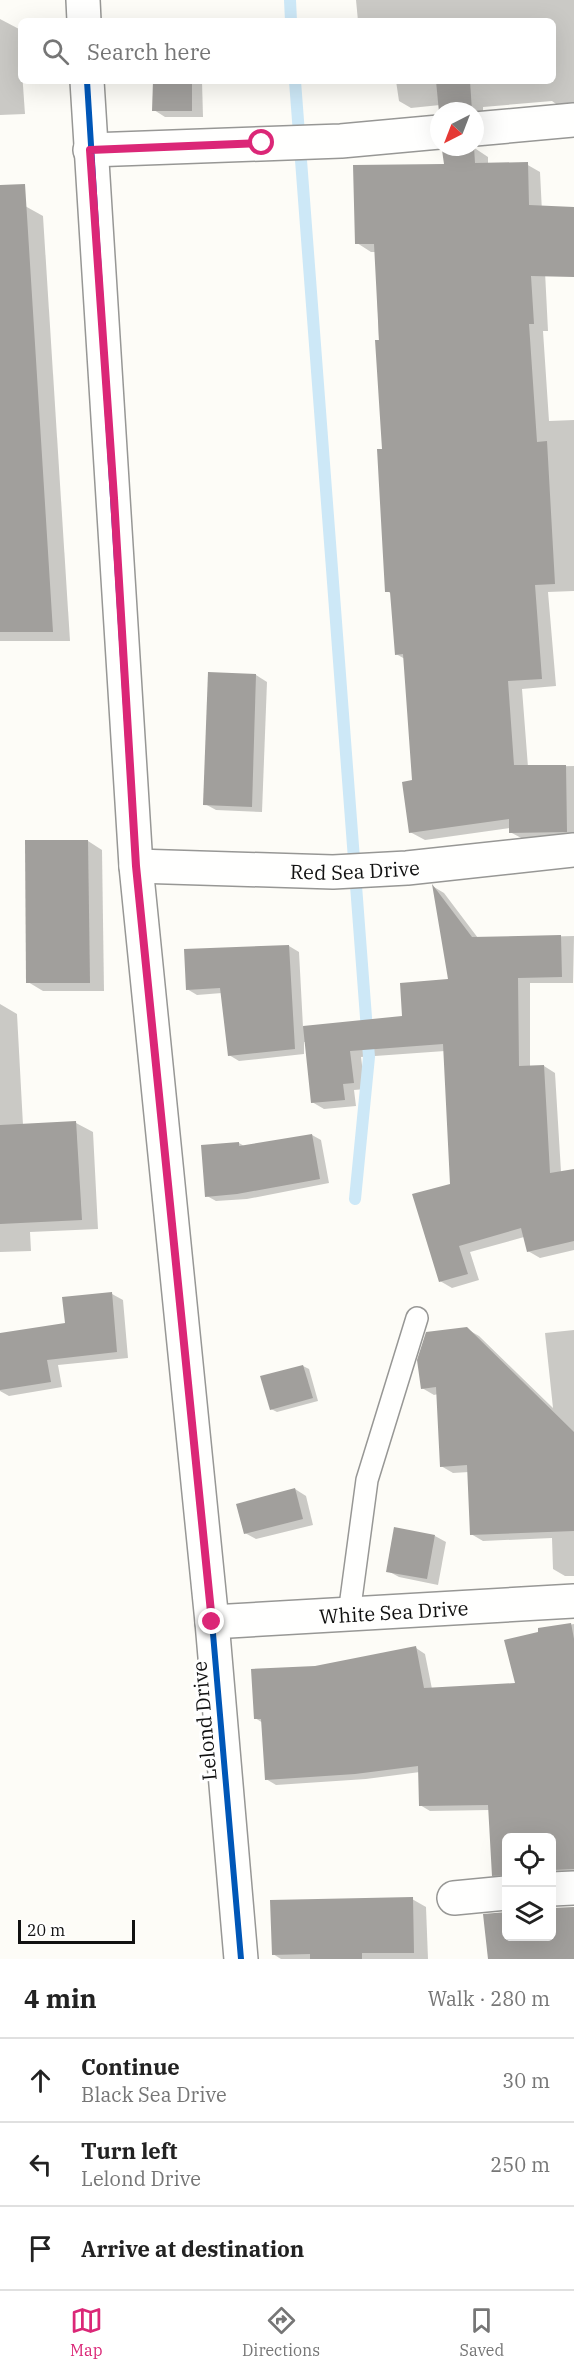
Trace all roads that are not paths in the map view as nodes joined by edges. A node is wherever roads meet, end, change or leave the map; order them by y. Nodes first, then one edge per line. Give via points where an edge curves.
1 (83, 0) edge
2 (84, 18) edge
3 (87, 84) edge
4 (574, 120) edge
5 (484, 128) edge
6 (430, 133) edge
7 (90, 150) junction
8 (574, 850) edge
9 (136, 866) junction
10 (417, 1318) dead end
11 (574, 1601) edge
12 (349, 1614) junction
13 (212, 1622) junction
14 (574, 1888) edge
15 (556, 1889) edge
16 (502, 1893) edge
17 (454, 1898) dead end
18 (241, 1959) edge

1 - 2 street
3 - 7 street, Lelond Drive
4 - 5 street
6 - 7 street via 341,141
7 - 9 street, Lelond Drive
8 - 9 street, Red Sea Drive via 333,872
9 - 13 street, Lelond Drive
10 - 12 lane via 367,1480
11 - 12 street, White Sea Drive
12 - 13 street, White Sea Drive
13 - 18 street, Lelond Drive
14 - 15 street
16 - 17 street

